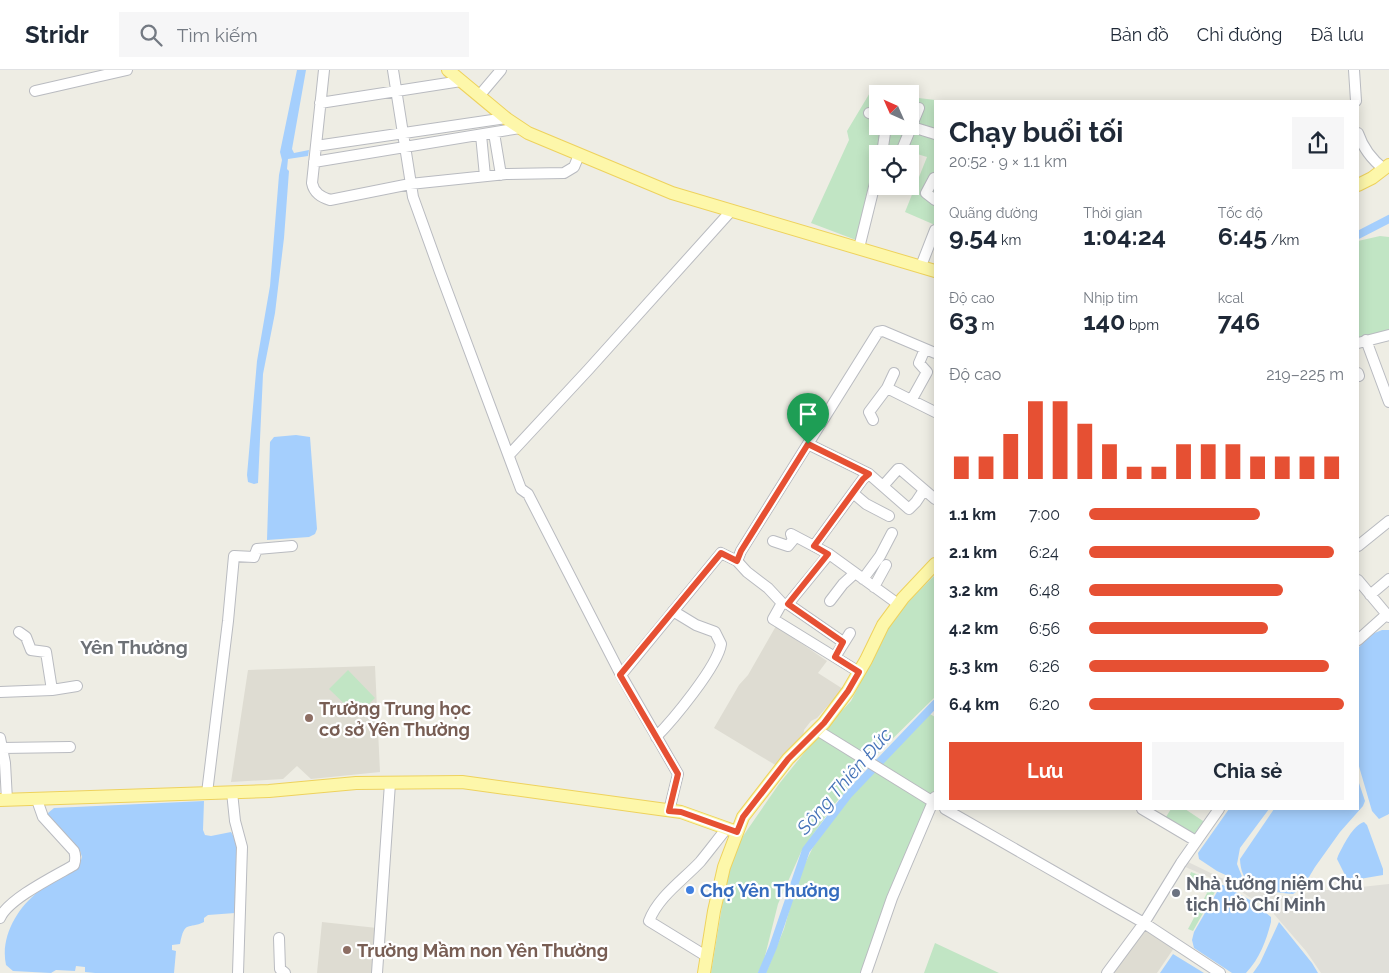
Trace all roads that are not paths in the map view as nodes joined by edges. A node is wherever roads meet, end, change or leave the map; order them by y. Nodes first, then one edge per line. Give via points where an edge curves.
1 (128, 70) edge
2 (324, 70) edge
3 (392, 70) edge
4 (448, 70) edge
5 (501, 70) edge
6 (1354, 70) edge
7 (461, 81) junction
8 (35, 91) dead end
9 (396, 91) junction
10 (479, 96) junction
11 (1356, 100) edge
12 (320, 103) junction
13 (506, 118) junction
14 (520, 128) junction
15 (919, 129) edge
16 (494, 133) junction
17 (402, 134) junction
18 (934, 134) edge
19 (481, 135) junction
20 (1359, 136) edge
21 (316, 146) junction
22 (404, 148) junction
23 (579, 155) junction
24 (314, 162) junction
25 (1386, 167) edge
26 (501, 174) junction
27 (485, 176) junction
28 (934, 178) dead end
29 (410, 184) junction
30 (1359, 184) edge
31 (872, 195) edge
32 (934, 199) edge
33 (731, 211) junction
34 (934, 232) edge
35 (859, 248) junction
36 (922, 262) junction
37 (934, 270) edge
38 (1389, 335) edge
39 (1362, 341) edge
40 (930, 351) edge
41 (894, 373) dead end
42 (887, 388) junction
43 (1388, 395) edge
44 (912, 400) junction
45 (932, 411) edge
46 (873, 420) dead end
47 (808, 444) junction
48 (509, 455) junction
49 (869, 474) junction
50 (883, 486) junction
51 (924, 490) junction
52 (853, 493) junction
53 (934, 498) edge
54 (889, 516) dead end
55 (1389, 521) edge
56 (892, 533) dead end
57 (773, 540) dead end
58 (1359, 545) edge
59 (292, 546) dead end
60 (814, 546) junction
61 (828, 554) junction
62 (737, 561) junction
63 (886, 565) dead end
64 (934, 565) edge
65 (859, 576) junction
66 (1389, 579) edge
67 (1359, 581) edge
68 (874, 587) junction
69 (1370, 595) junction
70 (830, 601) dead end
71 (785, 604) junction
72 (898, 604) junction
73 (673, 610) junction
74 (1388, 616) edge
75 (19, 632) dead end
76 (850, 633) dead end
77 (1359, 639) edge
78 (843, 642) junction
79 (835, 657) junction
80 (859, 672) junction
81 (620, 675) junction
82 (77, 686) dead end
83 (52, 690) junction
84 (0, 692) edge
85 (817, 730) junction
86 (656, 737) junction
87 (1, 743) edge
88 (70, 747) dead end
89 (390, 783) junction
90 (232, 792) junction
91 (207, 793) junction
92 (4, 800) edge
93 (37, 800) junction
94 (934, 801) edge
95 (947, 810) edge
96 (1144, 810) edge
97 (1218, 810) edge
98 (669, 811) junction
99 (732, 830) junction
100 (1196, 841) junction
101 (0, 918) edge
102 (1144, 923) junction
103 (280, 938) dead end
104 (706, 956) junction
105 (238, 973) edge
106 (285, 973) edge
107 (377, 973) edge
108 (704, 973) edge
109 (866, 973) edge
110 (1107, 973) edge
111 (1220, 973) edge

1 - 8 street
2 - 12 street
3 - 9 street
4 - 7 main road
5 - 10 street
6 - 11 street
7 - 9 street
7 - 10 main road
9 - 12 street
9 - 17 street
10 - 13 main road
12 - 21 street
13 - 14 main road
13 - 17 street
14 - 16 street
14 - 23 main road
15 - 18 street
16 - 19 street
16 - 26 street
17 - 21 street
17 - 22 street
19 - 22 street
19 - 27 street
20 - 25 street via 1372,160
21 - 24 street
22 - 24 street
22 - 29 street
23 - 26 street via 574,167 564,173
23 - 33 main road via 672,193
24 - 29 street via 313,188 330,200
25 - 30 main road
26 - 27 street
27 - 29 street
28 - 32 street via 926,193
29 - 48 street
31 - 35 street
33 - 35 main road
33 - 48 street
34 - 36 street
35 - 36 main road
36 - 37 main road
38 - 39 street
39 - 43 street
40 - 44 street via 919,363 927,372
40 - 47 street via 883,331 878,332
41 - 42 street
42 - 44 street
42 - 46 street via 869,412
44 - 45 street
47 - 49 street
47 - 62 street
48 - 81 street via 521,489 528,494
49 - 50 street
49 - 52 street
50 - 51 street via 899,469
50 - 51 street via 909,509
51 - 53 street
52 - 54 street
52 - 60 street
55 - 58 street
56 - 65 street via 880,556
57 - 60 street via 788,546 793,540 791,534
59 - 91 street via 257,549 254,557 234,556
60 - 61 street
61 - 65 street
61 - 71 street
62 - 71 street
62 - 73 street via 721,553
63 - 68 street
64 - 72 main road
65 - 68 street
65 - 70 street via 843,584
66 - 69 street
67 - 69 street
68 - 72 street
69 - 74 street
71 - 78 street
71 - 79 street via 773,620
72 - 80 main road via 883,625
73 - 81 street
73 - 86 street via 696,625 715,632 721,644 710,668
74 - 77 street
75 - 83 street via 26,637 31,650 46,652
76 - 78 street
78 - 79 street
79 - 80 street
80 - 85 main road
81 - 86 street
82 - 83 street
83 - 84 street
85 - 94 street
85 - 99 main road via 788,759
86 - 98 street via 678,774
87 - 88 street
87 - 92 street via 5,763
89 - 90 main road
89 - 98 main road via 462,782
89 - 107 street
90 - 91 main road
90 - 105 street via 242,847
91 - 93 main road
92 - 93 main road
93 - 101 street via 43,816 74,851 75,861 25,894
94 - 109 street via 892,898
95 - 102 street
96 - 100 street
97 - 100 street
98 - 99 main road via 681,812
99 - 104 main road
99 - 104 street via 665,896 649,921
100 - 102 street
102 - 110 street
102 - 111 street
103 - 106 street via 280,969
104 - 108 main road

